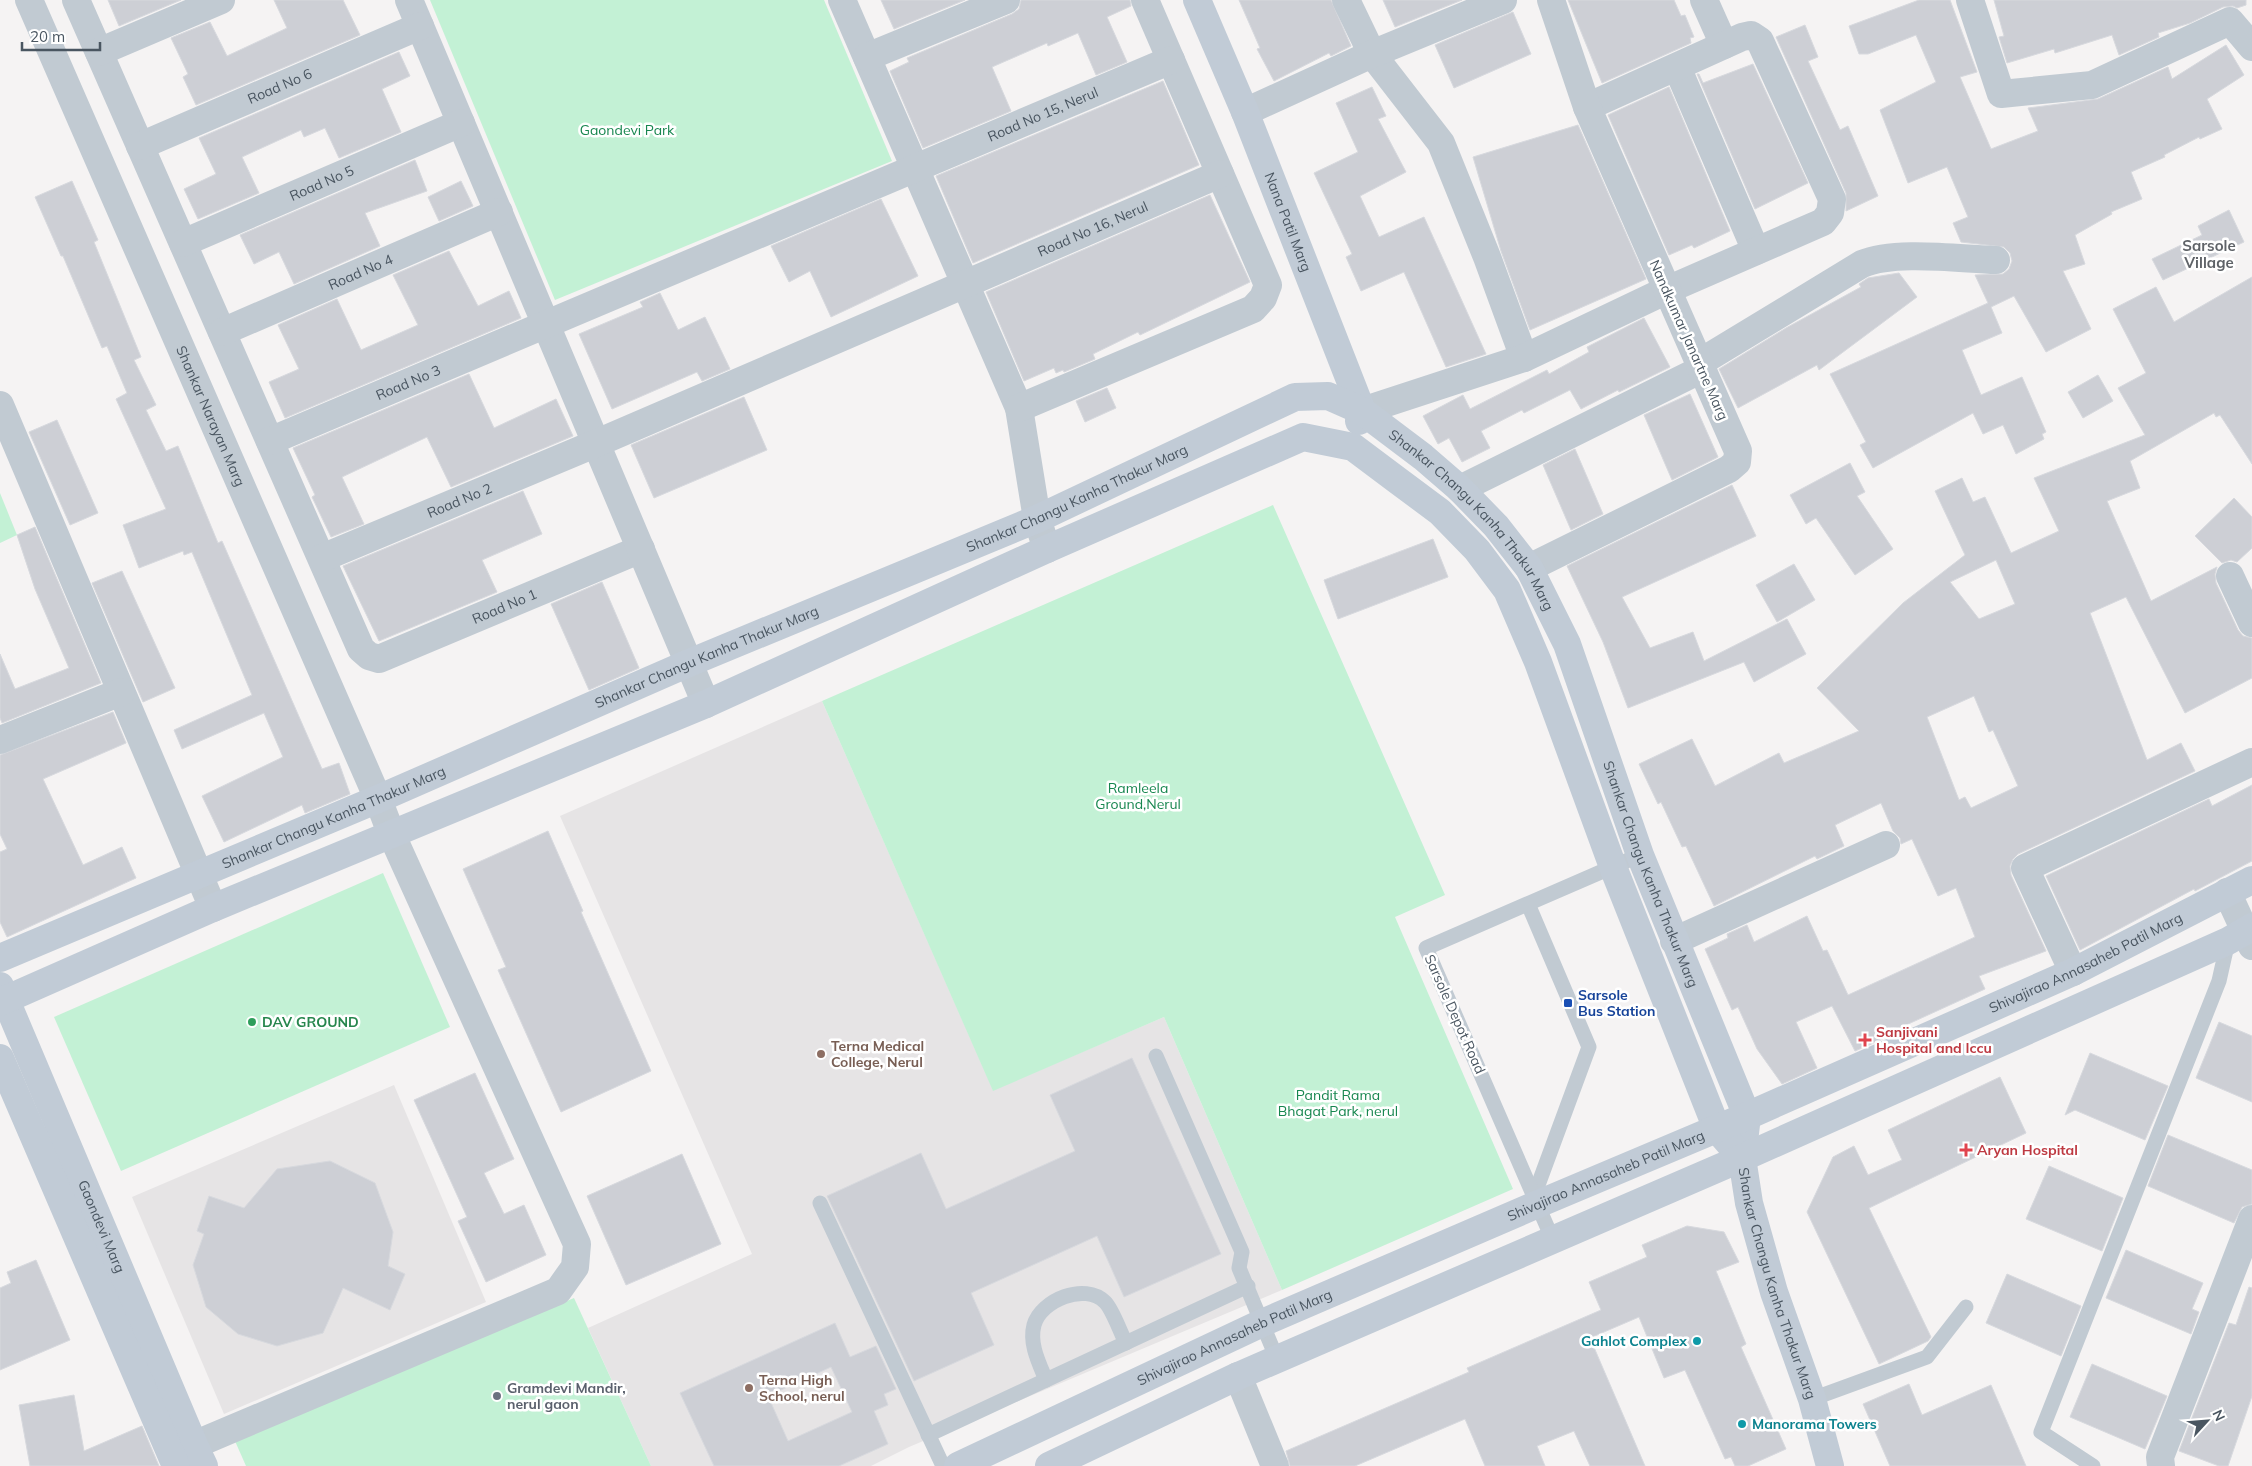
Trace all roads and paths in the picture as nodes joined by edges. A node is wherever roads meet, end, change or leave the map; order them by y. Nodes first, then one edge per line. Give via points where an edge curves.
1 (29, 0) edge
2 (76, 0) edge
3 (221, 0) edge
4 (409, 0) edge
5 (842, 0) edge
6 (1006, 0) edge
7 (1145, 0) edge
8 (1197, 0) edge
9 (1346, 0) edge
10 (1503, 0) edge
11 (1552, 0) edge
12 (1704, 0) edge
13 (1970, 0) edge
14 (420, 26) junction
15 (1724, 46) junction
16 (2252, 47) edge
17 (99, 52) junction
18 (1372, 54) junction
19 (867, 57) junction
20 (1172, 60) junction
21 (1677, 67) junction
22 (1588, 108) junction
23 (1245, 112) junction
24 (461, 123) junction
25 (140, 146) junction
26 (915, 169) junction
27 (1220, 174) junction
28 (499, 212) junction
29 (183, 243) junction
30 (1756, 251) junction
31 (1996, 260) dead end
32 (964, 283) junction
33 (1667, 290) junction
34 (547, 325) junction
35 (222, 332) junction
36 (1524, 358) junction
37 (1700, 366) junction
38 (0, 405) edge
39 (1019, 408) junction
40 (1362, 411) junction
41 (270, 441) junction
42 (597, 443) junction
43 (1353, 447) junction
44 (1460, 489) junction
45 (1037, 520) junction
46 (641, 548) junction
47 (1046, 549) junction
48 (322, 558) junction
49 (1529, 568) junction
50 (2230, 576) dead end
51 (2252, 624) edge
52 (1567, 644) junction
53 (1536, 657) junction
54 (689, 663) junction
55 (121, 692) junction
56 (706, 704) junction
57 (0, 740) edge
58 (2252, 762) edge
59 (378, 799) junction
60 (391, 833) junction
61 (1886, 845) dead end
62 (1640, 855) junction
63 (1613, 867) junction
64 (198, 873) junction
65 (2252, 880) edge
66 (2227, 892) junction
67 (1528, 904) junction
68 (213, 908) junction
69 (2244, 936) edge
70 (1674, 942) junction
71 (0, 958) edge
72 (2073, 972) junction
73 (2, 996) edge
74 (1156, 1056) dead end
75 (0, 1058) edge
76 (1747, 1116) junction
77 (1717, 1129) junction
78 (1742, 1158) junction
79 (1536, 1200) junction
80 (820, 1203) dead end
81 (2252, 1219) edge
82 (1552, 1238) junction
83 (1248, 1286) junction
84 (1966, 1307) dead end
85 (1262, 1323) junction
86 (1126, 1343) junction
87 (1277, 1359) junction
88 (1238, 1376) junction
89 (1046, 1380) junction
90 (1812, 1399) junction
91 (928, 1435) junction
92 (199, 1456) edge
93 (176, 1466) edge
94 (943, 1466) edge
95 (958, 1466) edge
96 (1049, 1466) edge
97 (1275, 1466) edge
98 (1830, 1466) edge
99 (2093, 1466) edge
100 (2161, 1466) edge

1 - 59 street, Shankar Narayan Marg
2 - 17 street
3 - 17 street
4 - 14 street
5 - 19 street
6 - 19 street
7 - 20 street
8 - 23 street, Nana Patil Marg
9 - 18 street
10 - 18 street
11 - 22 street, Nandkumar Janartne Marg
12 - 15 street
13 - 16 street via 2000,94 2092,85 2230,21
14 - 24 street
14 - 25 street, Road No 6
15 - 21 street
15 - 30 street via 1751,35 1760,41 1832,199 1830,213 1822,222
17 - 25 street
18 - 23 street
18 - 36 street via 1441,142
19 - 26 street
20 - 26 street, Road No 15, Nerul
20 - 27 street
21 - 22 street
21 - 30 street
22 - 33 street, Nandkumar Janartne Marg
23 - 40 street, Nana Patil Marg
24 - 28 street
24 - 29 street, Road No 5
25 - 29 street
26 - 32 street
26 - 34 street, Road No 15, Nerul
27 - 32 street, Road No 16, Nerul
27 - 39 street via 1268,285 1263,298 1252,309
28 - 34 street
28 - 35 street, Road No 4
29 - 35 street
30 - 33 street
31 - 37 street via 1874,259
32 - 39 street
32 - 42 street, Road No 16, Nerul
33 - 36 street
33 - 37 street, Nandkumar Janartne Marg
34 - 41 street, Road No 3
34 - 42 street
35 - 41 street
36 - 40 street
37 - 44 street
37 - 49 street, Nandkumar Janartne Marg via 1738,451 1737,462 1730,469
38 - 55 street
39 - 45 street
40 - 43 street
40 - 44 street, Shankar Changu Kanha Thakur Marg
40 - 45 street, Shankar Changu Kanha Thakur Marg via 1328,396 1295,397
41 - 48 street
42 - 46 street
42 - 48 street, Road No 2
43 - 47 street, Shankar Changu Kanha Thakur Marg via 1303,437
43 - 53 street, Shankar Changu Kanha Thakur Marg via 1440,512 1477,550 1507,590
44 - 49 street, Shankar Changu Kanha Thakur Marg via 1496,526
45 - 47 street
45 - 54 street, Shankar Changu Kanha Thakur Marg
46 - 48 street, Road No 1 via 380,659 368,656 361,649
46 - 54 street
47 - 56 street, Shankar Changu Kanha Thakur Marg
49 - 52 street, Shankar Changu Kanha Thakur Marg
50 - 51 street
52 - 53 street
52 - 62 street, Shankar Changu Kanha Thakur Marg
53 - 63 street, Shankar Changu Kanha Thakur Marg
54 - 56 street
54 - 59 street, Shankar Changu Kanha Thakur Marg
55 - 57 street
55 - 64 street
56 - 60 street, Shankar Changu Kanha Thakur Marg
58 - 72 street via 2025,868
59 - 60 street, Shankar Narayan Marg
59 - 64 street, Shankar Changu Kanha Thakur Marg
60 - 68 street, Shankar Changu Kanha Thakur Marg
60 - 92 street, Shankar Narayan Marg via 577,1244 575,1267 558,1291
61 - 70 street
62 - 63 lane, Sarsole Depot Road
62 - 70 street, Shankar Changu Kanha Thakur Marg
63 - 67 lane, Sarsole Depot Road
63 - 77 street, Shankar Changu Kanha Thakur Marg
64 - 68 street
64 - 71 street, Shankar Changu Kanha Thakur Marg
65 - 66 street, Shivajirao Annasaheb Patil Marg
66 - 69 street
66 - 72 street, Shivajirao Annasaheb Patil Marg
67 - 79 lane via 1588,1047
67 - 79 lane, Sarsole Depot Road via 1426,948
68 - 73 street, Shankar Changu Kanha Thakur Marg
69 - 78 street
69 - 99 lane via 2219,981 2041,1432
70 - 76 street, Shankar Changu Kanha Thakur Marg
72 - 76 street, Shivajirao Annasaheb Patil Marg
73 - 92 street, Gaondevi Marg
74 - 83 lane via 1242,1252 1239,1268
75 - 93 street, Gaondevi Marg
76 - 77 street, Shivajirao Annasaheb Patil Marg
76 - 78 street, Shankar Changu Kanha Thakur Marg
77 - 78 street, Shankar Changu Kanha Thakur Marg
77 - 79 street, Shivajirao Annasaheb Patil Marg
78 - 82 street
78 - 90 street, Shankar Changu Kanha Thakur Marg via 1749,1202 1774,1292
79 - 82 lane, Sarsole Depot Road
79 - 85 street, Shivajirao Annasaheb Patil Marg
80 - 91 lane
81 - 100 street via 2160,1457
82 - 87 street
83 - 85 lane
83 - 86 lane
84 - 90 lane via 1927,1357
85 - 87 lane
85 - 95 street, Shivajirao Annasaheb Patil Marg
86 - 89 lane
86 - 89 lane via 1105,1302 1078,1293 1056,1301 1034,1323 1032,1335 1034,1351
87 - 88 street
88 - 96 street
88 - 97 street
89 - 91 lane
90 - 98 street, Shankar Changu Kanha Thakur Marg
91 - 94 lane

